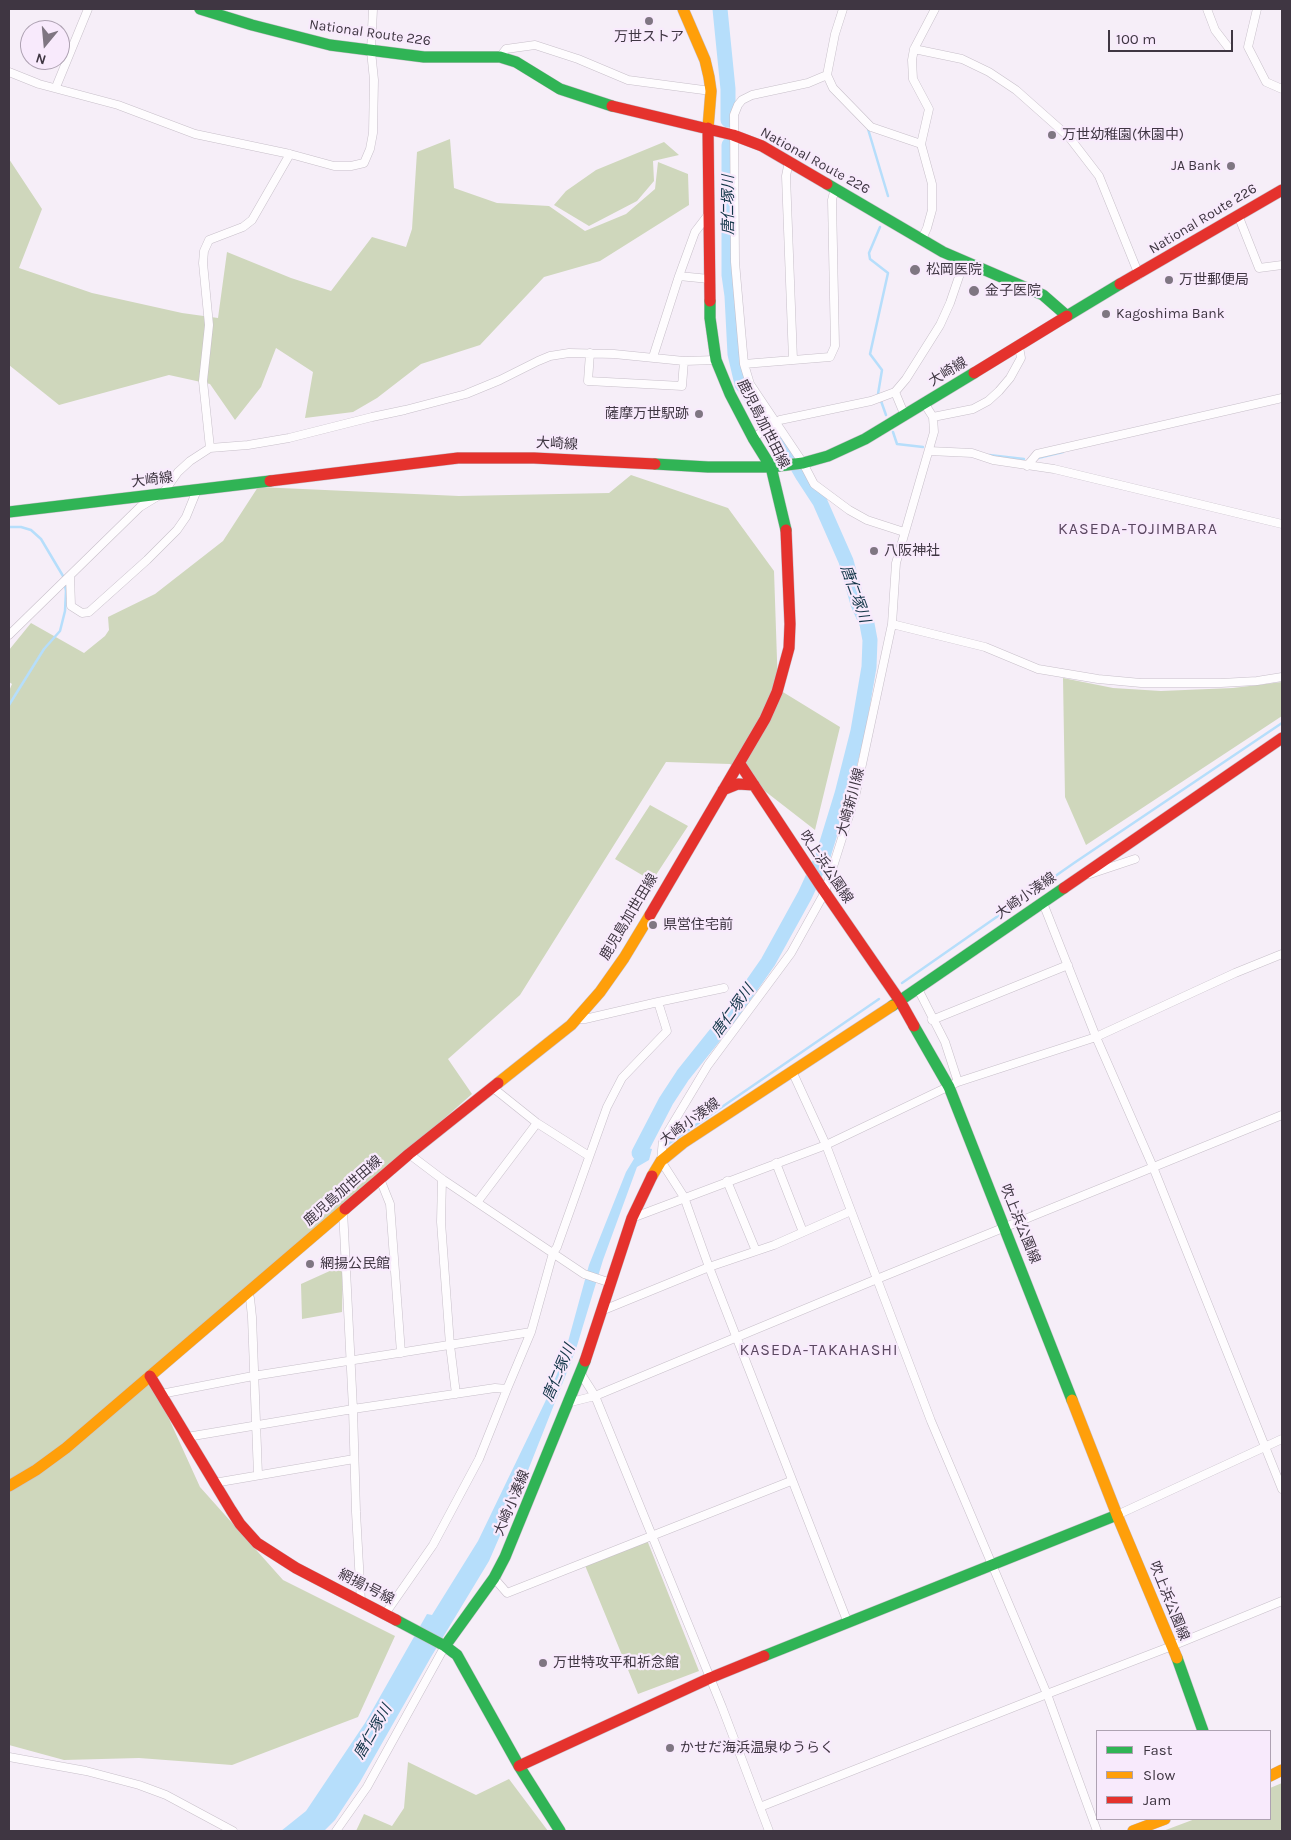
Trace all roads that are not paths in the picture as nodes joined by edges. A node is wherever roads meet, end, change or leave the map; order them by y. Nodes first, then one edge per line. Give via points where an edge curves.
1 (88, 9) edge
2 (201, 9) edge
3 (373, 9) edge
4 (683, 9) edge
5 (843, 9) edge
6 (934, 9) edge
7 (1207, 9) edge
8 (1257, 9) edge
9 (1228, 47) dead end
10 (914, 49) junction
11 (371, 51) junction
12 (500, 57) junction
13 (9, 72) edge
14 (827, 75) junction
15 (56, 88) junction
16 (1282, 89) edge
17 (711, 91) junction
18 (708, 128) junction
19 (733, 135) junction
20 (921, 144) junction
21 (290, 154) junction
22 (789, 161) junction
23 (835, 188) junction
24 (1282, 190) edge
25 (709, 215) junction
26 (1238, 215) junction
27 (922, 239) junction
28 (964, 262) junction
29 (1282, 265) edge
30 (1139, 275) junction
31 (680, 276) junction
32 (709, 279) junction
33 (1067, 316) junction
34 (1019, 346) junction
35 (590, 353) junction
36 (653, 357) junction
37 (716, 360) junction
38 (794, 360) junction
39 (684, 361) junction
40 (744, 364) junction
41 (895, 392) junction
42 (1282, 398) edge
43 (924, 404) junction
44 (905, 416) junction
45 (933, 416) junction
46 (774, 423) junction
47 (753, 438) junction
48 (210, 448) junction
49 (929, 451) junction
50 (801, 463) junction
51 (1027, 466) junction
52 (771, 467) junction
53 (197, 490) junction
54 (163, 493) junction
55 (9, 512) edge
56 (1282, 524) edge
57 (904, 532) junction
58 (70, 576) junction
59 (892, 624) junction
60 (9, 635) edge
61 (1282, 677) edge
62 (1282, 738) edge
63 (740, 764) junction
64 (754, 785) junction
65 (724, 790) junction
66 (1135, 859) dead end
67 (1079, 878) junction
68 (822, 889) junction
69 (1043, 903) junction
70 (1282, 954) edge
71 (1068, 965) junction
72 (724, 988) dead end
73 (918, 989) junction
74 (900, 1001) junction
75 (658, 1002) junction
76 (576, 1018) junction
77 (932, 1020) junction
78 (1096, 1037) junction
79 (792, 1071) junction
80 (954, 1085) junction
81 (492, 1087) junction
82 (1282, 1115) edge
83 (537, 1123) junction
84 (826, 1145) junction
85 (409, 1154) junction
86 (589, 1156) junction
87 (662, 1161) junction
88 (776, 1163) junction
89 (1153, 1167) junction
90 (380, 1179) junction
91 (442, 1179) junction
92 (727, 1181) junction
93 (684, 1197) junction
94 (478, 1201) junction
95 (343, 1210) junction
96 (851, 1211) junction
97 (632, 1218) junction
98 (1005, 1228) junction
99 (803, 1232) junction
100 (756, 1251) junction
101 (553, 1253) junction
102 (709, 1267) junction
103 (877, 1279) junction
104 (606, 1281) junction
105 (245, 1294) junction
106 (601, 1311) junction
107 (531, 1332) junction
108 (736, 1337) junction
109 (450, 1345) junction
110 (401, 1353) junction
111 (350, 1360) junction
112 (581, 1374) junction
113 (150, 1376) junction
114 (253, 1376) junction
115 (507, 1389) junction
116 (161, 1394) junction
117 (456, 1394) junction
118 (595, 1396) junction
119 (571, 1402) junction
120 (353, 1409) junction
121 (257, 1425) junction
122 (187, 1437) junction
123 (1282, 1439) edge
124 (1265, 1446) junction
125 (354, 1459) junction
126 (258, 1475) junction
127 (791, 1481) junction
128 (214, 1483) junction
129 (9, 1486) edge
130 (1282, 1489) edge
131 (1117, 1515) junction
132 (651, 1537) junction
133 (991, 1566) junction
134 (494, 1578) junction
135 (1282, 1601) edge
136 (361, 1602) junction
137 (386, 1614) junction
138 (848, 1623) junction
139 (446, 1646) junction
140 (1172, 1646) junction
141 (710, 1678) junction
142 (1047, 1694) junction
143 (1204, 1730) edge
144 (9, 1757) edge
145 (519, 1766) junction
146 (760, 1807) junction
147 (1162, 1820) edge
148 (233, 1831) edge
149 (336, 1831) edge
150 (560, 1831) edge
151 (769, 1831) edge
152 (1097, 1831) edge
153 (1133, 1831) edge

1 - 15 street
2 - 11 main road, National Route 226 via 306,39
3 - 11 street
4 - 17 main road, 鹿児島加世田線 via 705,60
5 - 14 street
6 - 10 street
7 - 9 street via 1215,30
8 - 16 street via 1248,47 1266,82
10 - 20 street via 913,79 929,109
10 - 30 street via 962,59 989,72 1016,90 1069,137 1099,176
11 - 12 main road, National Route 226 via 424,57
11 - 21 street via 373,133 364,163 334,166
12 - 17 street via 506,49 535,45 628,80
12 - 18 main road, National Route 226 via 516,62 560,89 628,111
13 - 15 street
14 - 19 street via 742,100 734,114
14 - 20 street via 833,88 871,127
15 - 21 street via 118,105 194,134
17 - 18 main road, 鹿児島加世田線
18 - 19 main road, National Route 226
18 - 25 main road, 鹿児島加世田線
19 - 22 main road, National Route 226
19 - 40 street via 735,262
20 - 27 street via 932,184 932,210
21 - 48 street via 252,220 243,227 209,240 204,251 208,325 203,381
22 - 23 main road, National Route 226
22 - 38 street via 786,176
23 - 27 main road, National Route 226
23 - 38 street via 832,200 835,346 830,357
24 - 26 main road, National Route 226
25 - 31 street via 695,232
25 - 32 main road, 鹿児島加世田線
26 - 29 street via 1259,268
26 - 30 main road, National Route 226
27 - 28 main road, National Route 226
28 - 33 main road, National Route 226 via 1043,295
28 - 41 street via 940,325
30 - 33 main road, National Route 226
31 - 32 street
31 - 36 street
32 - 37 main road, 鹿児島加世田線
33 - 34 main road, 大崎線
34 - 43 main road, 大崎線
34 - 45 street via 1021,358 1010,378 988,400 972,409
35 - 36 street
35 - 39 street via 588,380 682,386
35 - 48 street via 550,356 466,394 405,410 289,438
36 - 39 street
37 - 39 street
37 - 47 main road, 鹿児島加世田線
38 - 40 street
40 - 46 street via 750,384
41 - 44 street
41 - 46 street via 871,401
42 - 51 street via 1037,454
43 - 44 main road, 大崎線
43 - 45 street
44 - 50 main road, 大崎線 via 843,450
45 - 49 street, 大崎新川線 via 934,432
46 - 47 street
46 - 50 street
47 - 52 main road, 鹿児島加世田線
48 - 54 street via 178,472
49 - 51 street via 972,454
49 - 57 street, 大崎新川線
50 - 52 main road, 大崎線
50 - 57 street via 814,484 849,510
51 - 56 street via 1054,469
52 - 53 main road, 大崎線 via 458,458
52 - 63 main road, 鹿児島加世田線 via 788,545 788,648 777,692
53 - 54 main road, 大崎線
53 - 58 street via 177,530 89,612 82,613 71,606
54 - 55 main road, 大崎線
54 - 58 street via 140,507
57 - 59 street, 大崎新川線 via 896,563
58 - 60 street
59 - 61 street via 984,647 1038,669 1098,679 1221,684
59 - 68 street, 大崎新川線 via 855,798
62 - 67 main road, 大崎小湊線
63 - 64 main road, 吹上浜公園線
63 - 65 main road, 鹿児島加世田線
64 - 65 main road via 738,784
64 - 68 main road, 吹上浜公園線
65 - 76 main road, 鹿児島加世田線 via 624,958
66 - 67 street
67 - 69 main road, 大崎小湊線
68 - 74 main road, 吹上浜公園線
68 - 87 street, 大崎新川線 via 791,953 708,1065 683,1106 663,1140
69 - 71 street
69 - 73 main road, 大崎小湊線
70 - 78 street via 1235,972
71 - 77 street
71 - 78 street
72 - 75 street
73 - 74 main road, 大崎小湊線
73 - 77 street
74 - 79 main road, 大崎小湊線
74 - 80 main road, 吹上浜公園線
75 - 76 street via 585,1019
75 - 86 street via 668,1031 622,1078 607,1107
76 - 81 main road, 鹿児島加世田線 via 542,1050
77 - 80 street via 945,1042
78 - 80 street
78 - 89 street
79 - 84 street
79 - 87 main road, 大崎小湊線 via 683,1143
80 - 84 street
80 - 98 main road, 吹上浜公園線
81 - 83 street
81 - 85 main road, 鹿児島加世田線
82 - 89 street
83 - 86 street
83 - 94 street
84 - 88 street
84 - 96 street
85 - 90 main road, 鹿児島加世田線
85 - 91 street
86 - 101 street
87 - 93 street
87 - 97 main road, 大崎小湊線 via 647,1184
88 - 92 street
88 - 99 street
89 - 98 street
89 - 124 street
90 - 95 main road, 鹿児島加世田線
90 - 110 street via 390,1204
91 - 94 street
91 - 109 street via 441,1222
92 - 93 street
92 - 100 street
93 - 97 street
93 - 102 street
94 - 101 street
95 - 105 main road, 鹿児島加世田線
95 - 111 street
96 - 99 street
96 - 103 street
97 - 104 main road, 大崎小湊線
98 - 103 street
98 - 131 main road, 吹上浜公園線
99 - 100 street
100 - 102 street
101 - 104 street via 584,1274
101 - 107 street
102 - 106 street
102 - 108 street
103 - 108 street
103 - 133 street
104 - 106 main road, 大崎小湊線
105 - 113 main road, 鹿児島加世田線
105 - 114 street via 250,1298 252,1317
106 - 112 main road, 大崎小湊線
107 - 109 street
107 - 115 street
108 - 118 street
108 - 127 street
109 - 110 street
109 - 117 street
110 - 111 street
111 - 114 street
111 - 120 street
112 - 118 street
112 - 119 main road, 大崎小湊線
113 - 116 main road, 網揚1号線
113 - 129 main road, 鹿児島加世田線 via 66,1448
114 - 116 street
114 - 121 street
115 - 117 street
115 - 137 street via 479,1459 437,1536
116 - 122 main road, 網揚1号線
117 - 120 street
118 - 119 street
118 - 132 street
119 - 134 main road, 大崎小湊線
120 - 121 street
120 - 125 street
121 - 122 street
121 - 126 street
122 - 128 main road, 網揚1号線
123 - 124 street
124 - 130 street
124 - 131 street
125 - 126 street
125 - 136 street
126 - 128 street
127 - 132 street
127 - 138 street
128 - 136 main road, 網揚1号線 via 240,1524 257,1543 296,1568
131 - 133 main road
131 - 140 main road, 吹上浜公園線
132 - 134 street via 507,1593
132 - 141 street
133 - 138 main road
133 - 142 street
134 - 139 main road, 大崎小湊線
135 - 140 street
136 - 137 main road, 網揚1号線
137 - 139 main road, 網揚1号線
138 - 141 main road
139 - 145 main road, 網揚1号線 via 464,1665
139 - 149 street, 大崎小湊線 via 367,1787
140 - 142 street
140 - 143 main road, 吹上浜公園線
141 - 145 main road
141 - 146 street
142 - 146 street
142 - 152 street
144 - 148 street via 86,1771 139,1785 166,1795
145 - 150 main road, 網揚1号線
146 - 151 street
147 - 153 main road

